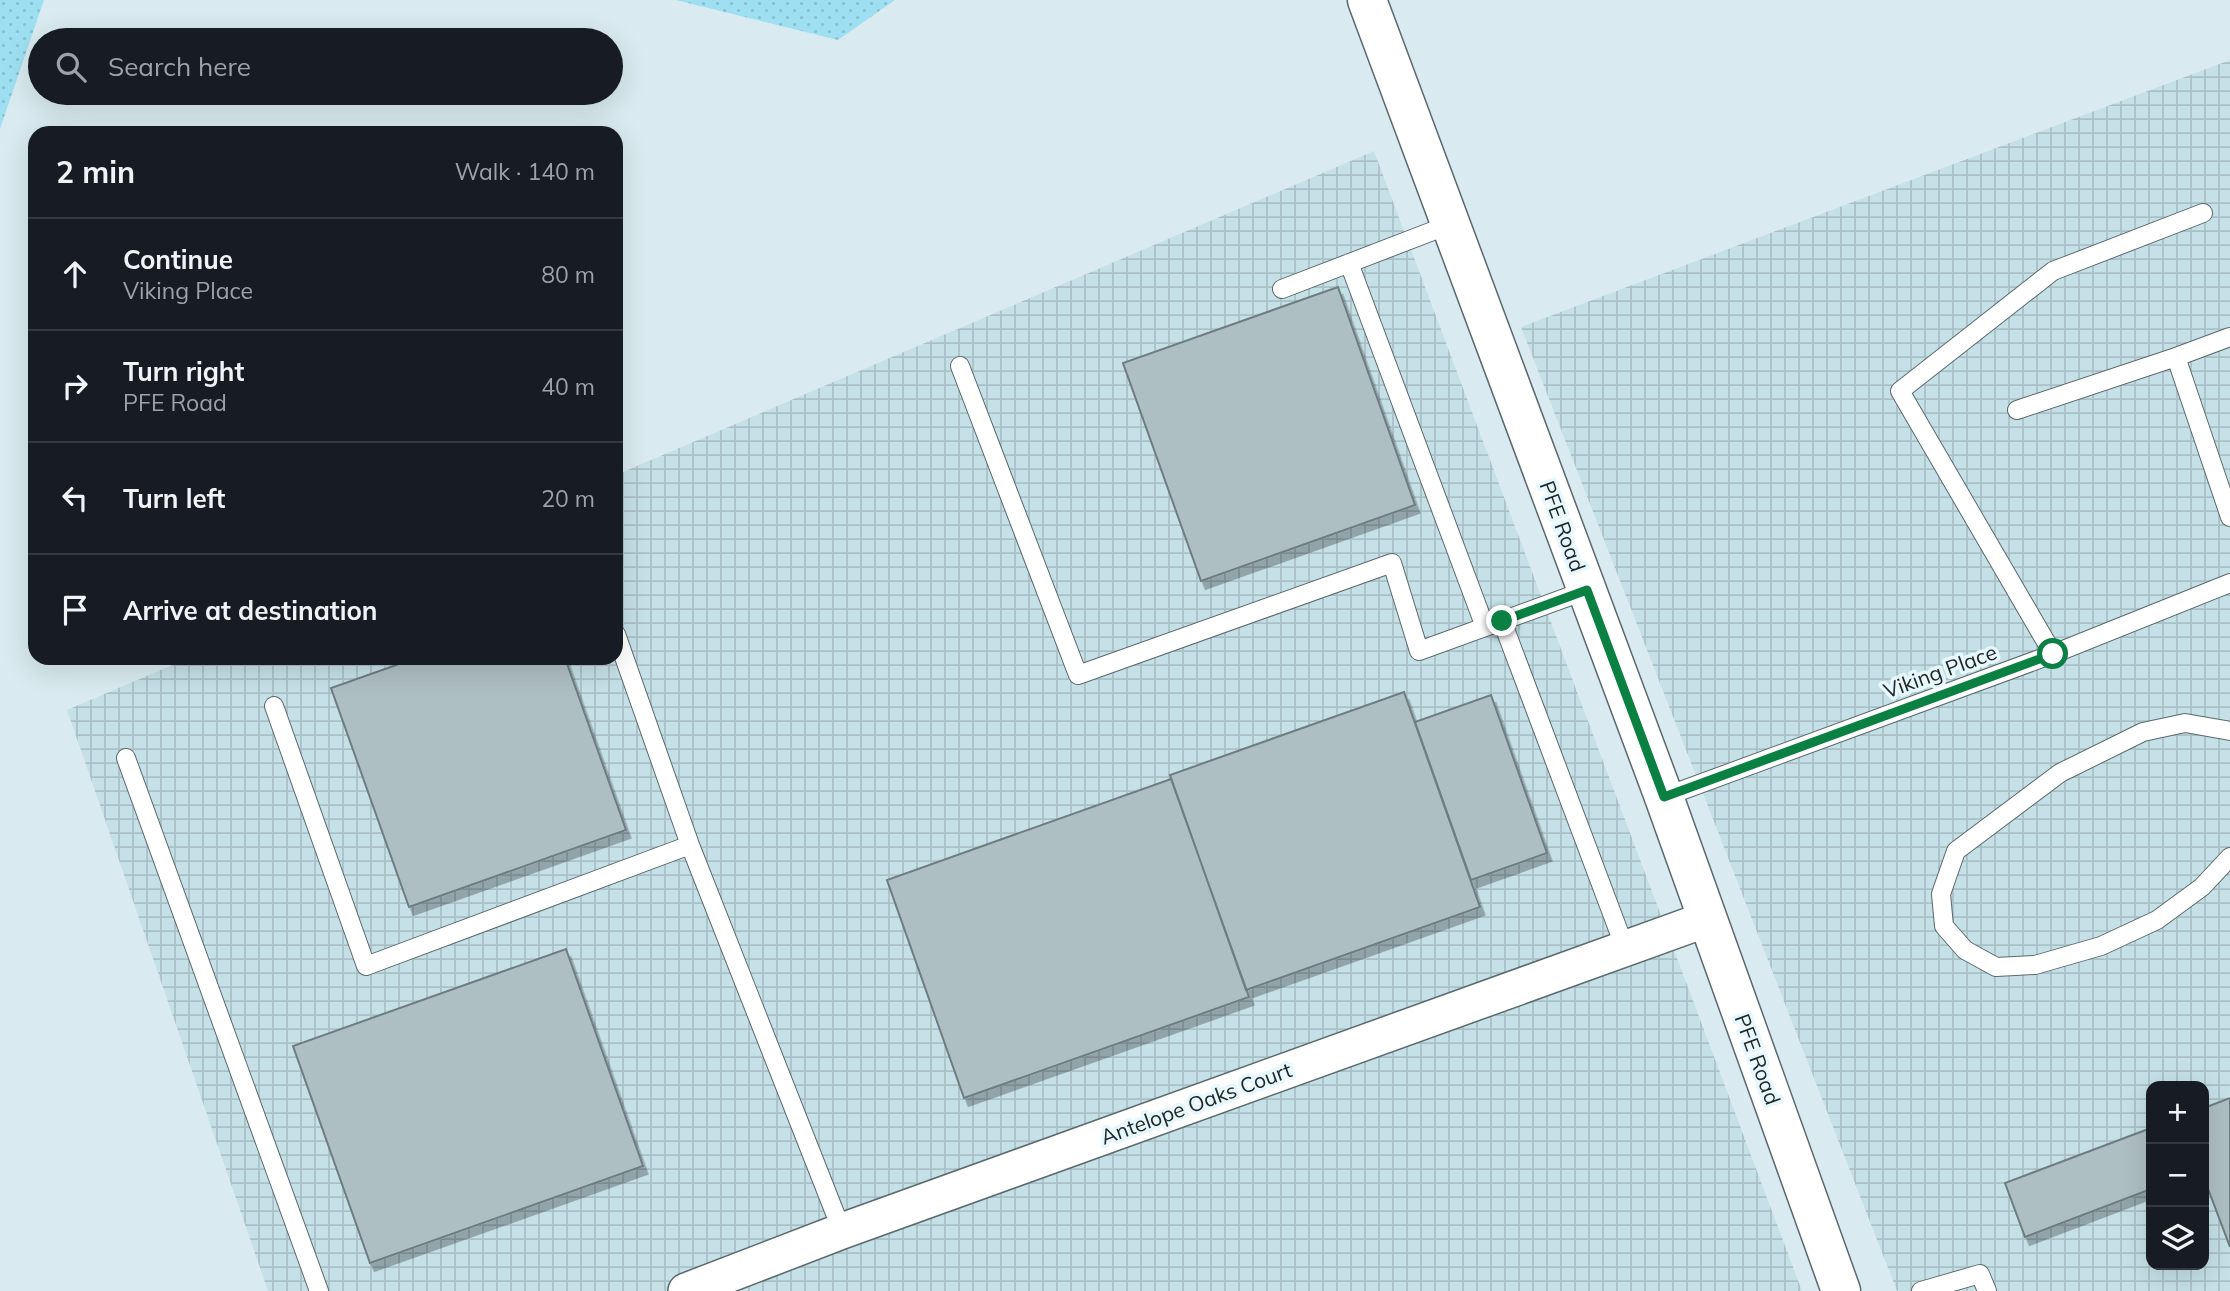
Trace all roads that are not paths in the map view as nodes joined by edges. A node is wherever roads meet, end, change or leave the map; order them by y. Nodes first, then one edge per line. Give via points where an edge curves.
1 (1367, 0) edge
2 (2203, 213) dead end
3 (1451, 224) junction
4 (1349, 263) junction
5 (1282, 289) dead end
6 (2230, 337) edge
7 (2176, 357) junction
8 (960, 366) dead end
9 (2017, 410) dead end
10 (2230, 517) edge
11 (2230, 583) edge
12 (1587, 590) junction
13 (1493, 624) junction
14 (623, 654) edge
15 (2053, 654) junction
16 (274, 706) dead end
17 (2230, 731) edge
18 (126, 758) dead end
19 (1664, 797) junction
20 (690, 845) junction
21 (2230, 857) edge
22 (1707, 919) junction
23 (1625, 948) junction
24 (842, 1231) junction
25 (319, 1291) edge
26 (686, 1291) edge
27 (1841, 1291) edge
28 (1921, 1291) edge
29 (1987, 1291) edge

1 - 3 main road, PFE Road
2 - 15 lane via 2053,271 1900,391
3 - 4 lane
3 - 12 main road, PFE Road
4 - 5 lane
4 - 13 lane
6 - 7 lane
7 - 9 lane
7 - 10 lane
8 - 13 lane via 1078,675 1392,563 1419,651
11 - 15 lane, Viking Place
12 - 13 lane
12 - 19 main road, PFE Road
13 - 23 lane
14 - 20 lane
15 - 19 lane, Viking Place
16 - 20 lane via 366,965
17 - 21 lane via 2185,723 2143,732 2060,773 1956,851 1941,894 1944,926 1965,950 1996,967 2035,965 2101,946 2157,920 2202,887
18 - 25 lane
19 - 22 main road, PFE Road
20 - 24 lane
22 - 23 street, Antelope Oaks Court
22 - 27 main road, PFE Road
23 - 24 street, Antelope Oaks Court
24 - 26 street, Antelope Oaks Court
28 - 29 lane via 1980,1274

